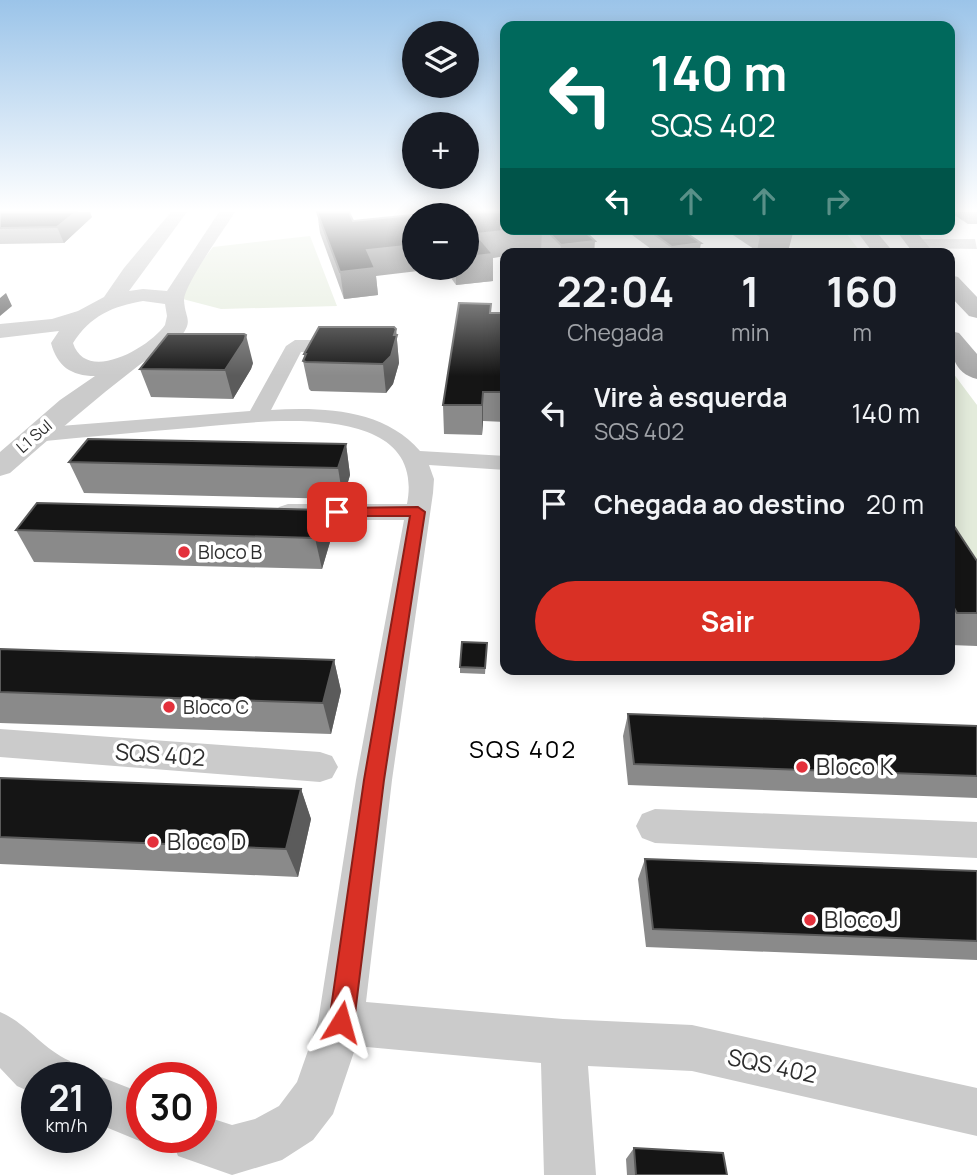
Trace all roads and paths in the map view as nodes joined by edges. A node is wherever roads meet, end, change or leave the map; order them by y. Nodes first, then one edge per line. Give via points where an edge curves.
1 (137, 267) edge
2 (193, 267) edge
3 (955, 287) edge
4 (177, 292) junction
5 (117, 293) junction
6 (977, 311) edge
7 (86, 315) junction
8 (9, 331) edge
9 (62, 342) junction
10 (955, 344) edge
11 (372, 346) edge
12 (136, 359) junction
13 (76, 366) junction
14 (977, 371) edge
15 (69, 406) junction
16 (257, 417) junction
17 (35, 435) junction
18 (413, 457) junction
19 (500, 463) edge
20 (0, 467) edge
21 (270, 512) edge
22 (418, 512) junction
23 (0, 743) edge
24 (320, 767) dead end
25 (655, 826) dead end
26 (977, 840) edge
27 (341, 1022) junction
28 (0, 1035) edge
29 (563, 1042) junction
30 (27, 1062) edge
31 (977, 1112) edge
32 (217, 1145) edge
33 (569, 1175) edge

1 - 5 street
2 - 4 street
3 - 6 main road
4 - 5 street
4 - 12 street, L1 Sul via 176,326 165,340
5 - 7 street
7 - 8 street
7 - 9 street
8 - 9 street
9 - 13 street
10 - 14 main road
11 - 16 street via 295,346
12 - 13 street via 91,369
12 - 15 street, L1 Sul
13 - 15 street, L1 Sul
15 - 17 street, L1 Sul
16 - 17 street
16 - 18 street via 348,419 386,434
17 - 20 street, L1 Sul
18 - 19 street
18 - 22 street via 422,475
21 - 22 street
22 - 27 street
23 - 24 street, SQS 402
25 - 26 street
27 - 29 street, SQS 402
27 - 32 street via 316,1097 296,1123 264,1142 232,1150
28 - 30 street
29 - 31 street, SQS 402 via 692,1048
29 - 33 street

